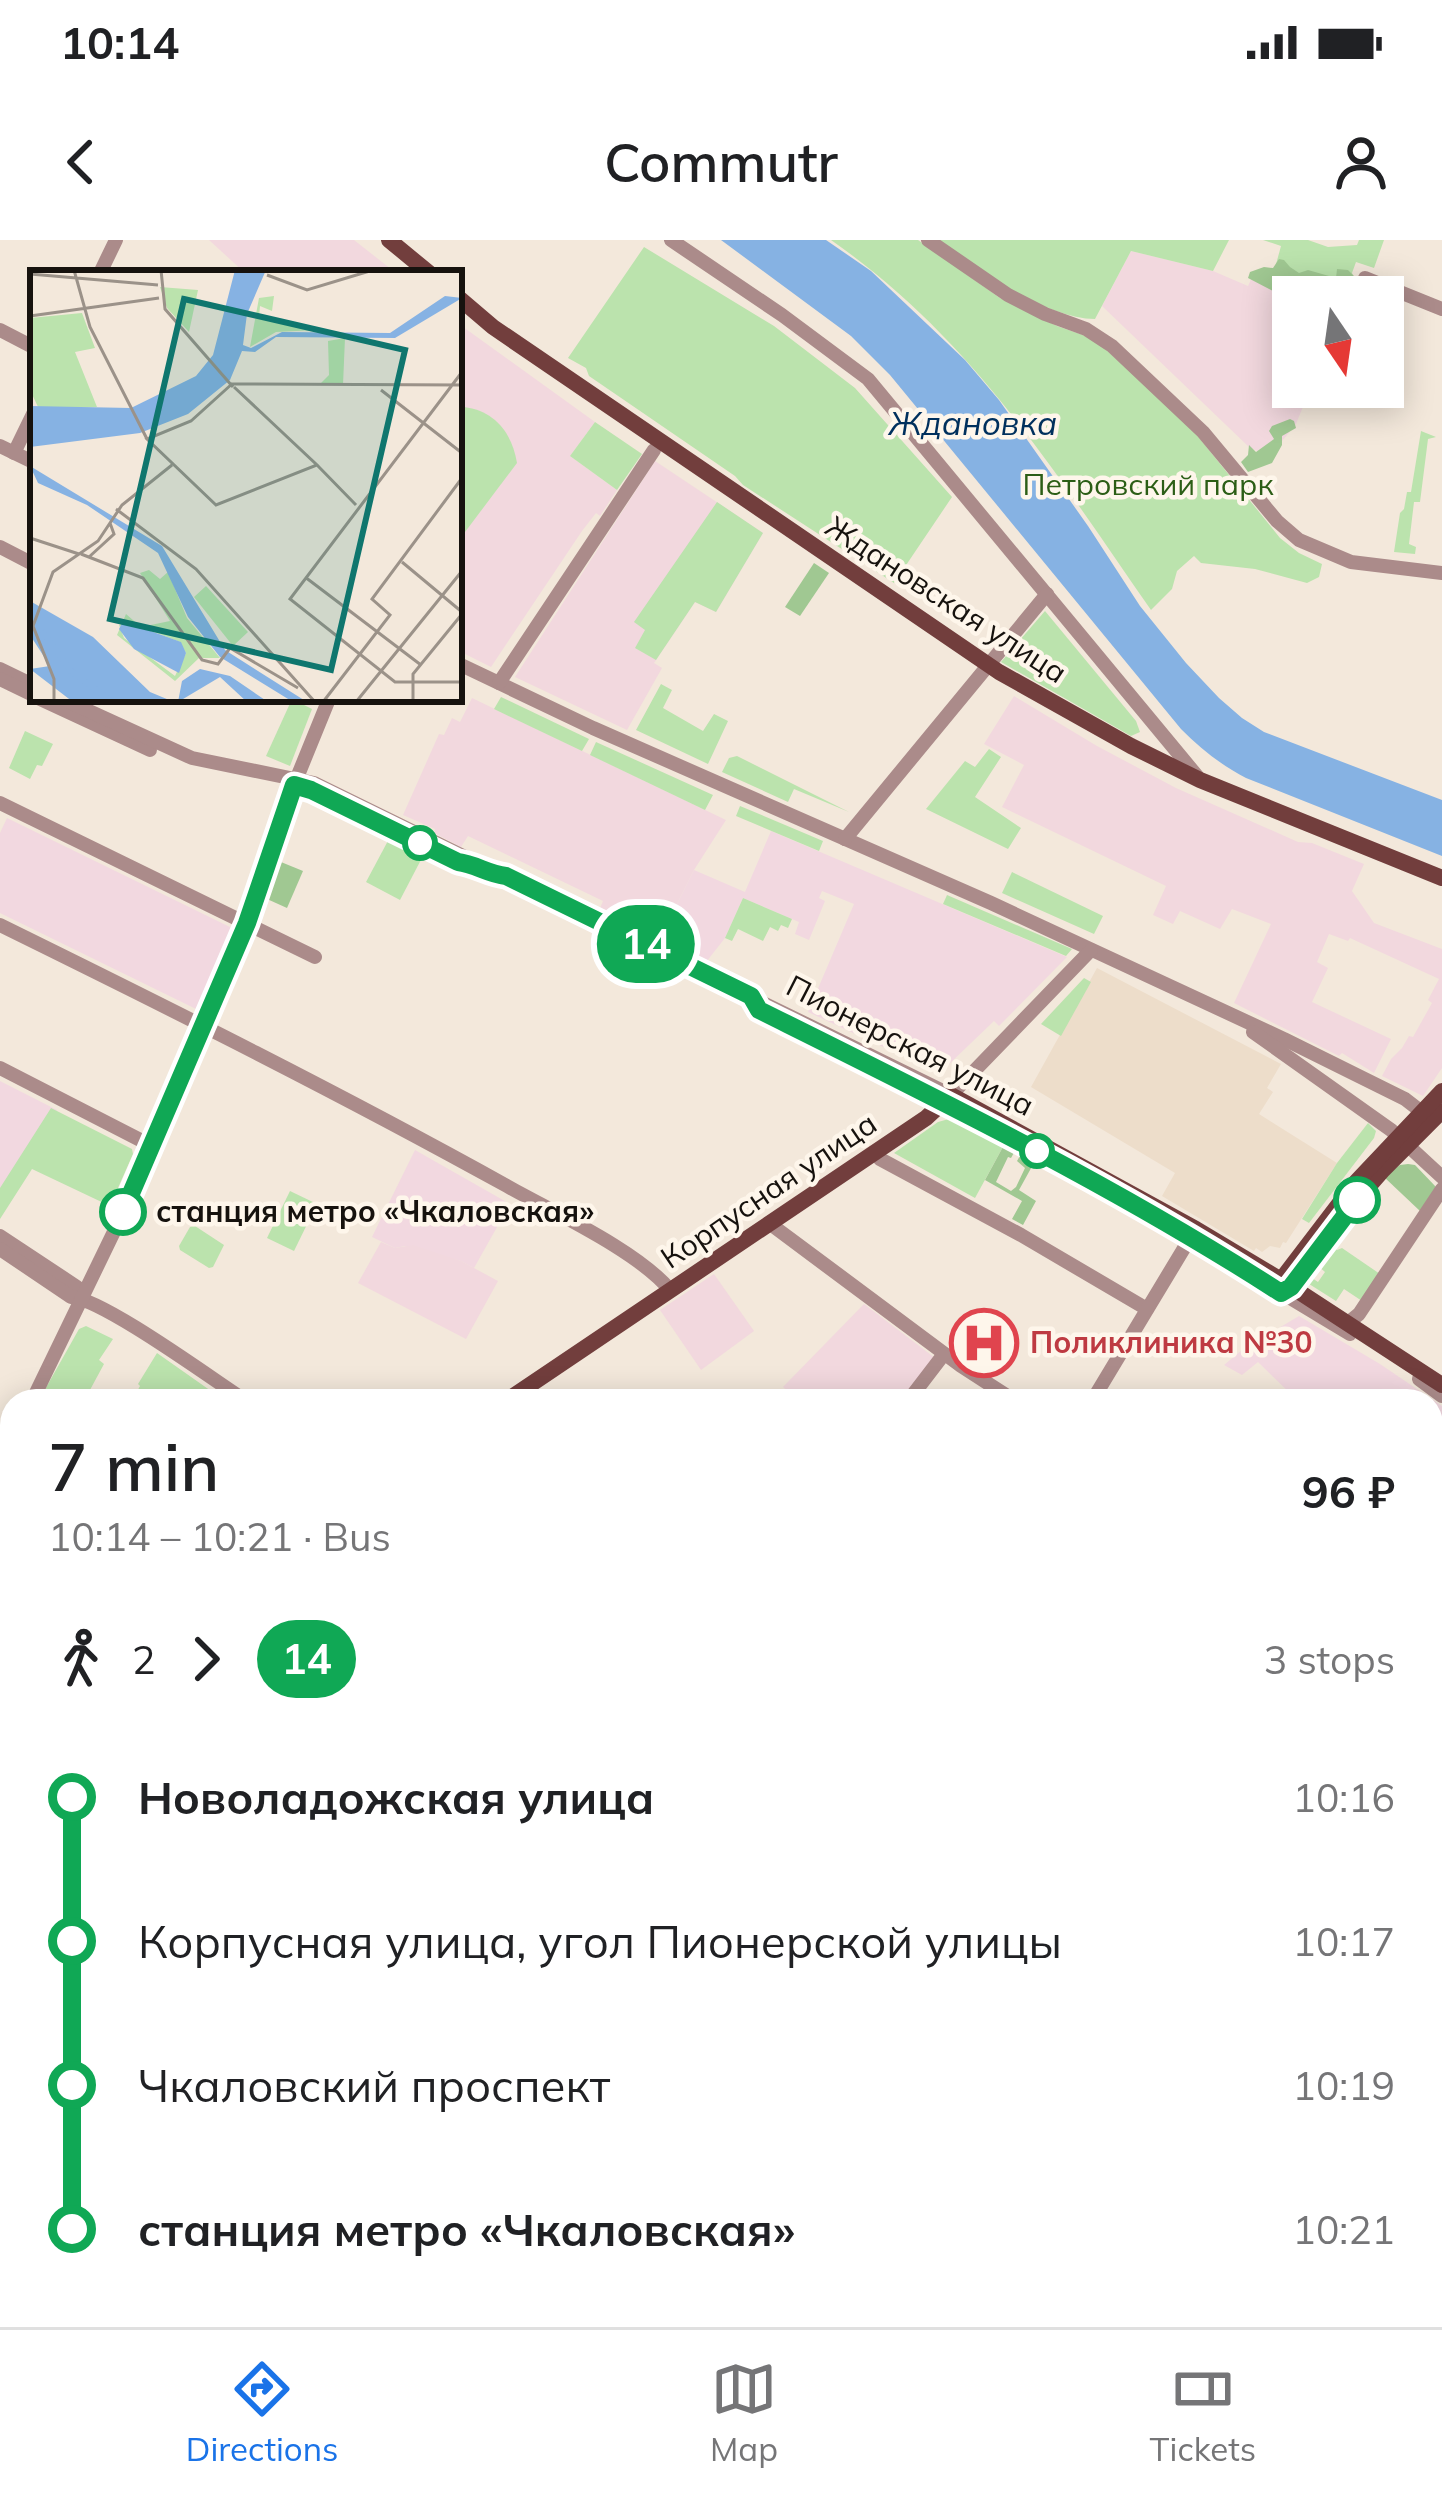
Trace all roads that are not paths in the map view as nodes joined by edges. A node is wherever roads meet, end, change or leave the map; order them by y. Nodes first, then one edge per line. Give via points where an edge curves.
1 (116, 240) edge
2 (373, 240) edge
3 (389, 240) edge
4 (671, 240) edge
5 (928, 240) edge
6 (101, 270) edge
7 (408, 270) edge
8 (424, 270) edge
9 (1404, 294) edge
10 (462, 301) edge
11 (1442, 309) edge
12 (462, 314) edge
13 (0, 330) edge
14 (30, 345) edge
15 (30, 418) edge
16 (7, 449) edge
17 (654, 450) junction
18 (0, 548) edge
19 (30, 563) edge
20 (1442, 573) edge
21 (1047, 593) junction
22 (462, 665) edge
23 (984, 667) junction
24 (0, 669) edge
25 (0, 680) edge
26 (499, 683) junction
27 (30, 684) edge
28 (30, 692) edge
29 (55, 702) edge
30 (328, 702) edge
31 (1153, 722) junction
32 (1131, 746) junction
33 (1200, 780) junction
34 (296, 781) junction
35 (0, 803) edge
36 (845, 839) junction
37 (1442, 878) edge
38 (1442, 887) edge
39 (247, 923) junction
40 (0, 925) edge
41 (1091, 950) junction
42 (315, 957) dead end
43 (1235, 1018) junction
44 (203, 1025) junction
45 (0, 1068) edge
46 (1357, 1076) junction
47 (1442, 1091) edge
48 (1344, 1096) junction
49 (947, 1098) junction
50 (1433, 1114) edge
51 (1404, 1140) junction
52 (152, 1146) junction
53 (874, 1153) junction
54 (1442, 1177) edge
55 (1442, 1189) edge
56 (769, 1223) junction
57 (1193, 1233) junction
58 (0, 1236) edge
59 (0, 1249) edge
60 (1284, 1287) junction
61 (670, 1290) junction
62 (83, 1298) junction
63 (1147, 1309) junction
64 (1348, 1323) junction
65 (944, 1354) junction
66 (1442, 1385) edge
67 (38, 1389) edge
68 (226, 1389) edge
69 (524, 1389) edge
70 (917, 1389) edge
71 (997, 1389) edge
72 (1099, 1389) edge
73 (1432, 1389) edge

1 - 6 street
2 - 7 main road
3 - 8 main road
4 - 21 street via 868,379
5 - 20 street via 1008,295 1112,346 1300,541 1352,562
9 - 11 street
10 - 23 main road, Ждановская улица
12 - 17 main road, Ждановская улица
13 - 14 street
15 - 16 street
17 - 23 main road, Ждановская улица
17 - 26 street
18 - 19 street
21 - 23 street
21 - 31 street
22 - 26 street
23 - 32 main road, Ждановская улица
23 - 36 street
23 - 38 main road, Ждановская улица via 1130,756
24 - 27 street
25 - 28 street, Пионерская улица
26 - 36 street
29 - 34 street, Пионерская улица via 192,758
30 - 34 street
31 - 32 street via 1150,737
31 - 33 street
32 - 33 main road, Ждановская улица
33 - 37 main road, Ждановская улица
34 - 39 street
34 - 49 street, Пионерская улица via 314,783
35 - 39 street
36 - 41 street
39 - 42 street
39 - 44 street
40 - 44 street
41 - 43 street
41 - 49 street, Корпусная улица
43 - 46 street
43 - 48 street
44 - 52 street
44 - 61 street via 521,1194 652,1270
45 - 52 street
46 - 48 street
46 - 50 street
47 - 50 main road
48 - 51 street
49 - 53 main road, Корпусная улица
49 - 57 main road, Пионерская улица
50 - 51 main road
51 - 54 street
51 - 60 main road
52 - 62 street
53 - 56 main road, Корпусная улица
53 - 63 street
55 - 64 street
56 - 61 main road, Корпусная улица
56 - 65 street
57 - 60 main road, Пионерская улица
57 - 63 street
58 - 62 street
59 - 62 street
60 - 64 main road, Пионерская улица
60 - 73 street, Пионерская улица
61 - 69 main road, Корпусная улица
62 - 67 street
62 - 68 street
63 - 72 street
64 - 66 main road, Пионерская улица
65 - 70 street
65 - 71 street

